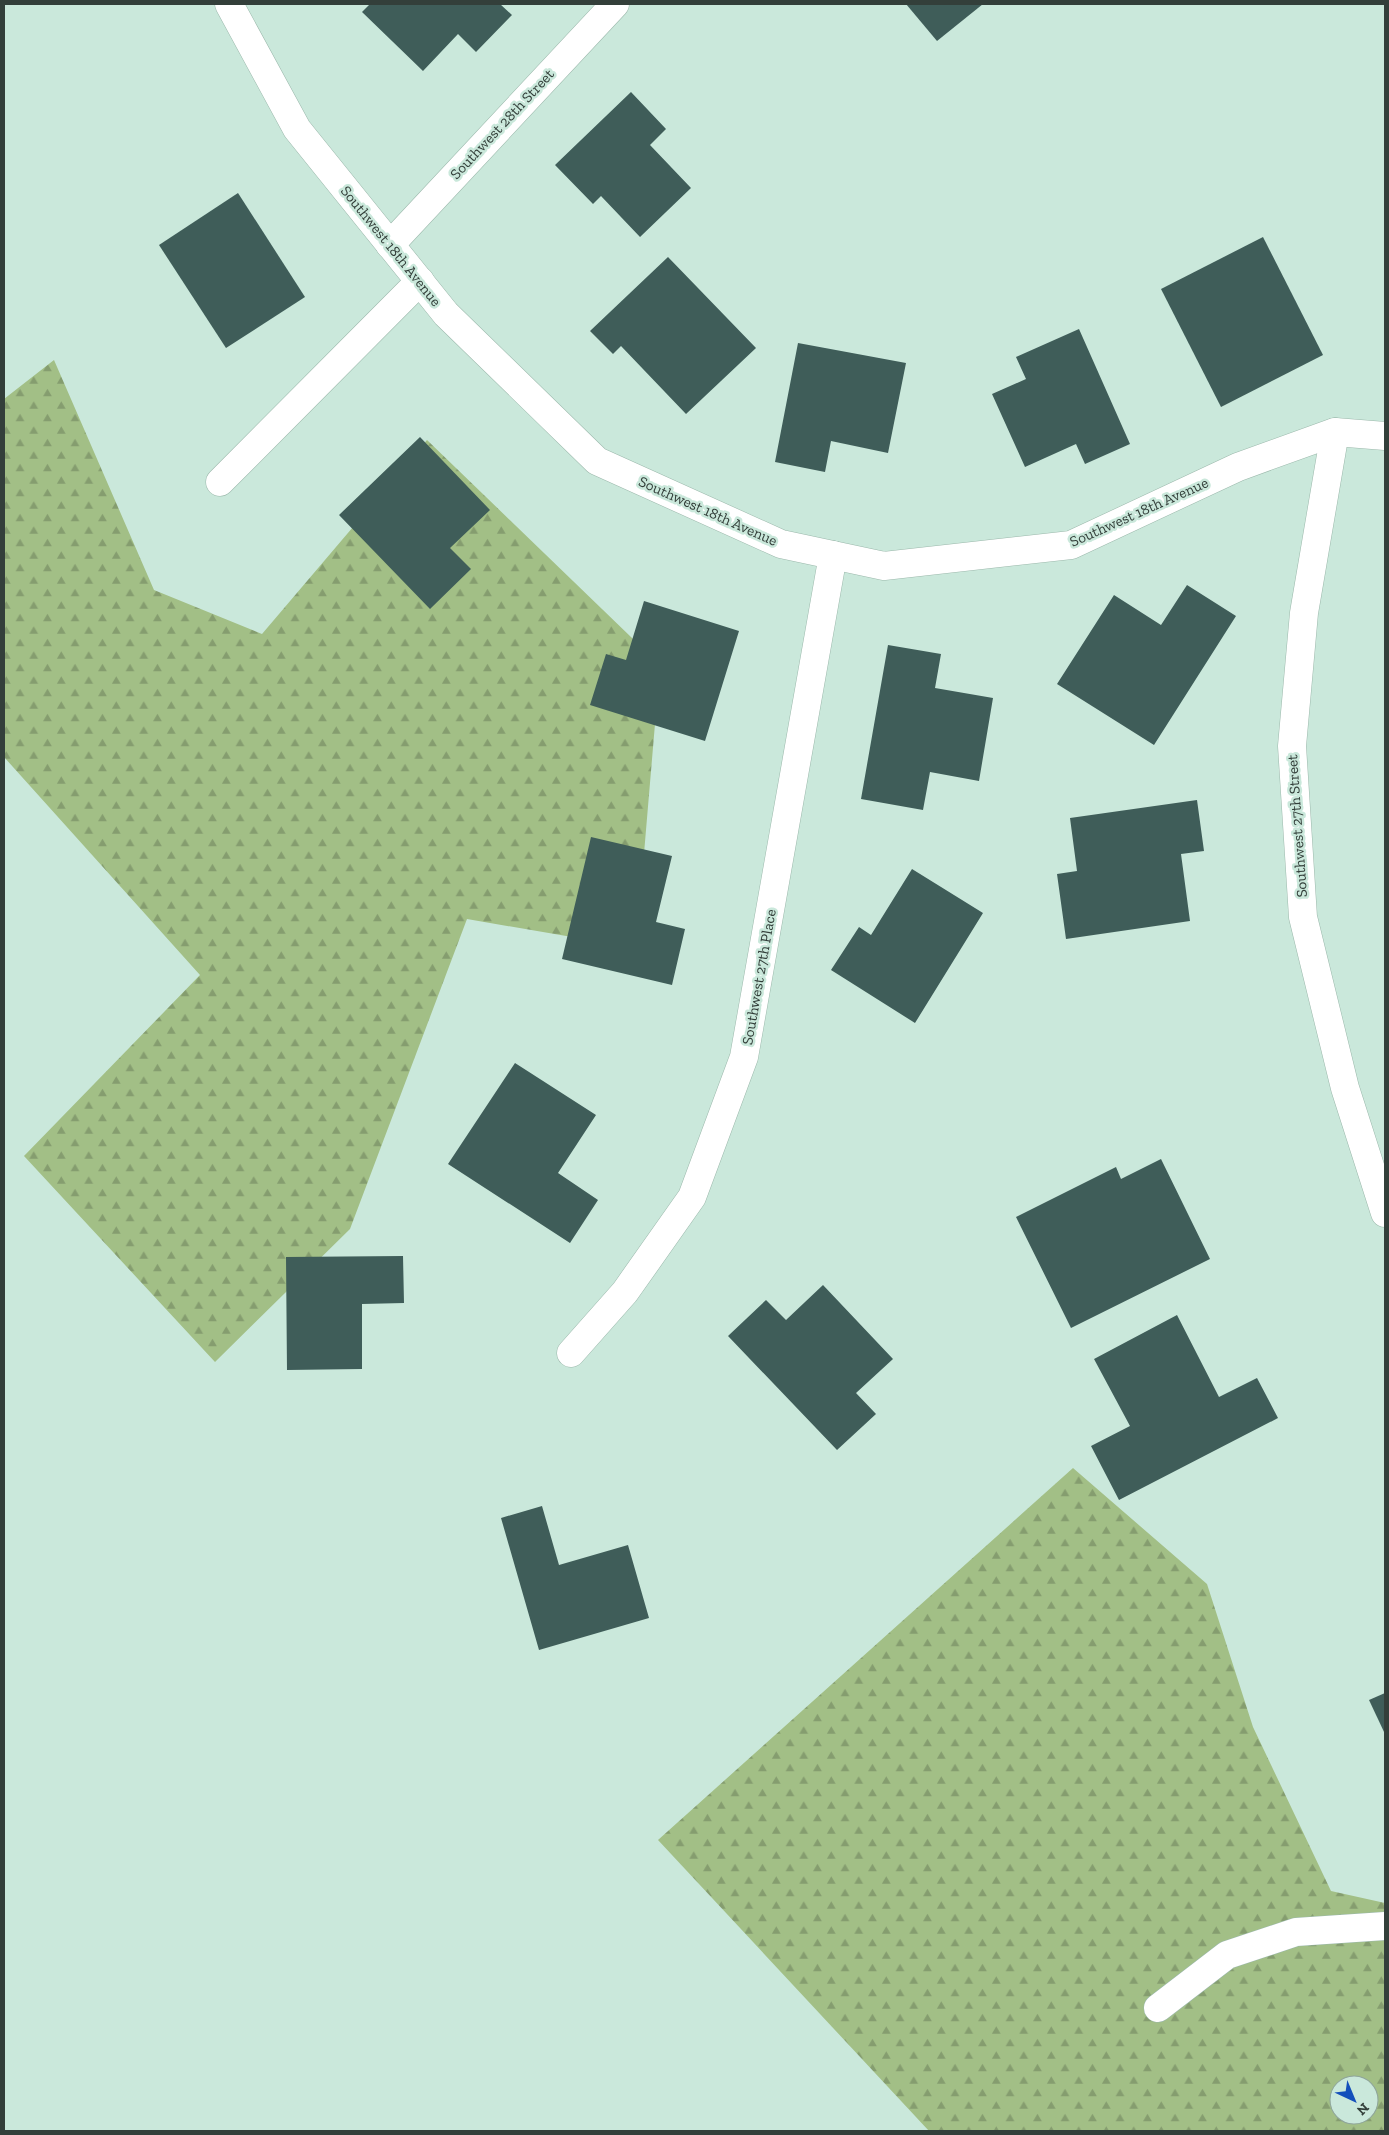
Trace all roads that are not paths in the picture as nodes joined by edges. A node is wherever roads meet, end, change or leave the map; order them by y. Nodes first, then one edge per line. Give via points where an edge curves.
1 (229, 4) edge
2 (615, 4) edge
3 (390, 245) junction
4 (420, 282) junction
5 (1335, 432) junction
6 (1385, 436) edge
7 (220, 482) dead end
8 (833, 555) junction
9 (1385, 1213) edge
10 (570, 1353) dead end
11 (1385, 1926) edge
12 (1158, 2008) dead end

1 - 3 street, Southwest 18th Avenue via 297,130
2 - 3 street, Southwest 28th Street
3 - 4 street, Southwest 18th Avenue
4 - 7 street
4 - 8 street, Southwest 18th Avenue via 446,314 597,461 781,544
5 - 6 street, Southwest 18th Avenue
5 - 8 street, Southwest 18th Avenue via 1238,467 1071,545 884,566
5 - 9 street, Southwest 27th Street via 1304,613 1292,746 1303,917 1345,1088
8 - 10 street, Southwest 27th Place via 744,1057 692,1197 626,1292
11 - 12 street via 1296,1932 1227,1955

